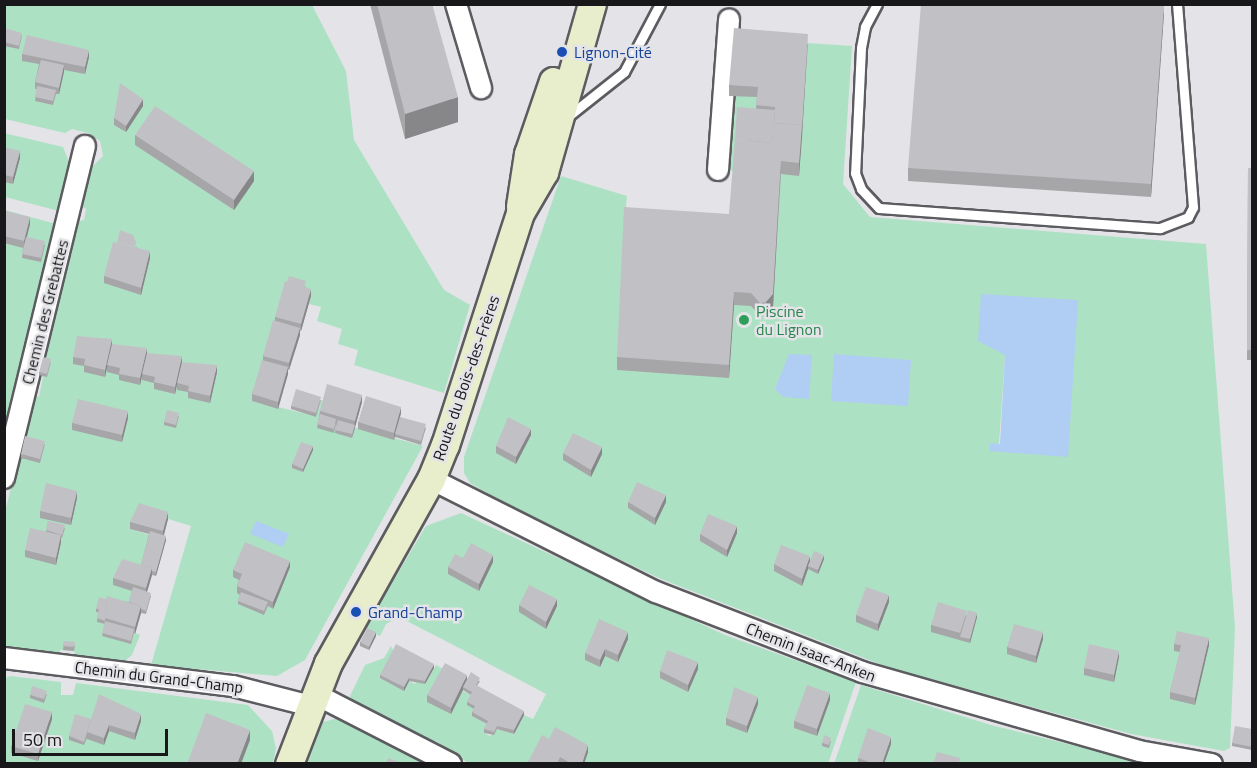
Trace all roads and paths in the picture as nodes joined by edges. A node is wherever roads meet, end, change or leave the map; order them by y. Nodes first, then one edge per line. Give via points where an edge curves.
1 (456, 4) edge
2 (577, 4) edge
3 (592, 4) edge
4 (660, 4) edge
5 (877, 4) edge
6 (1177, 4) edge
7 (729, 19) dead end
8 (482, 88) dead end
9 (559, 123) junction
10 (85, 146) dead end
11 (718, 170) dead end
12 (520, 213) junction
13 (4, 477) edge
14 (431, 479) junction
15 (5, 659) edge
16 (313, 700) junction
17 (289, 764) edge
18 (451, 764) edge
19 (1212, 764) edge

1 - 8 street
2 - 12 street, Route du Bois-des-Frères via 528,154
3 - 9 street, Route du Bois-des-Frères
4 - 9 lane via 624,72
5 - 6 lane via 865,27 861,48 855,173 861,189 879,208 1160,228 1188,217 1193,207
7 - 11 street
9 - 12 street, Route du Bois-des-Frères via 544,172
10 - 13 street, Chemin des Grebattes
12 - 14 street, Route du Bois-des-Frères via 471,373
14 - 16 street, Route du Bois-des-Frères via 328,663
14 - 19 street, Chemin Isaac-Anken via 656,592 862,672 1139,751
15 - 16 street, Chemin du Grand-Champ via 233,686
16 - 17 street, Route du Bois-des-Frères
16 - 18 street, Chemin du Grand-Champ

